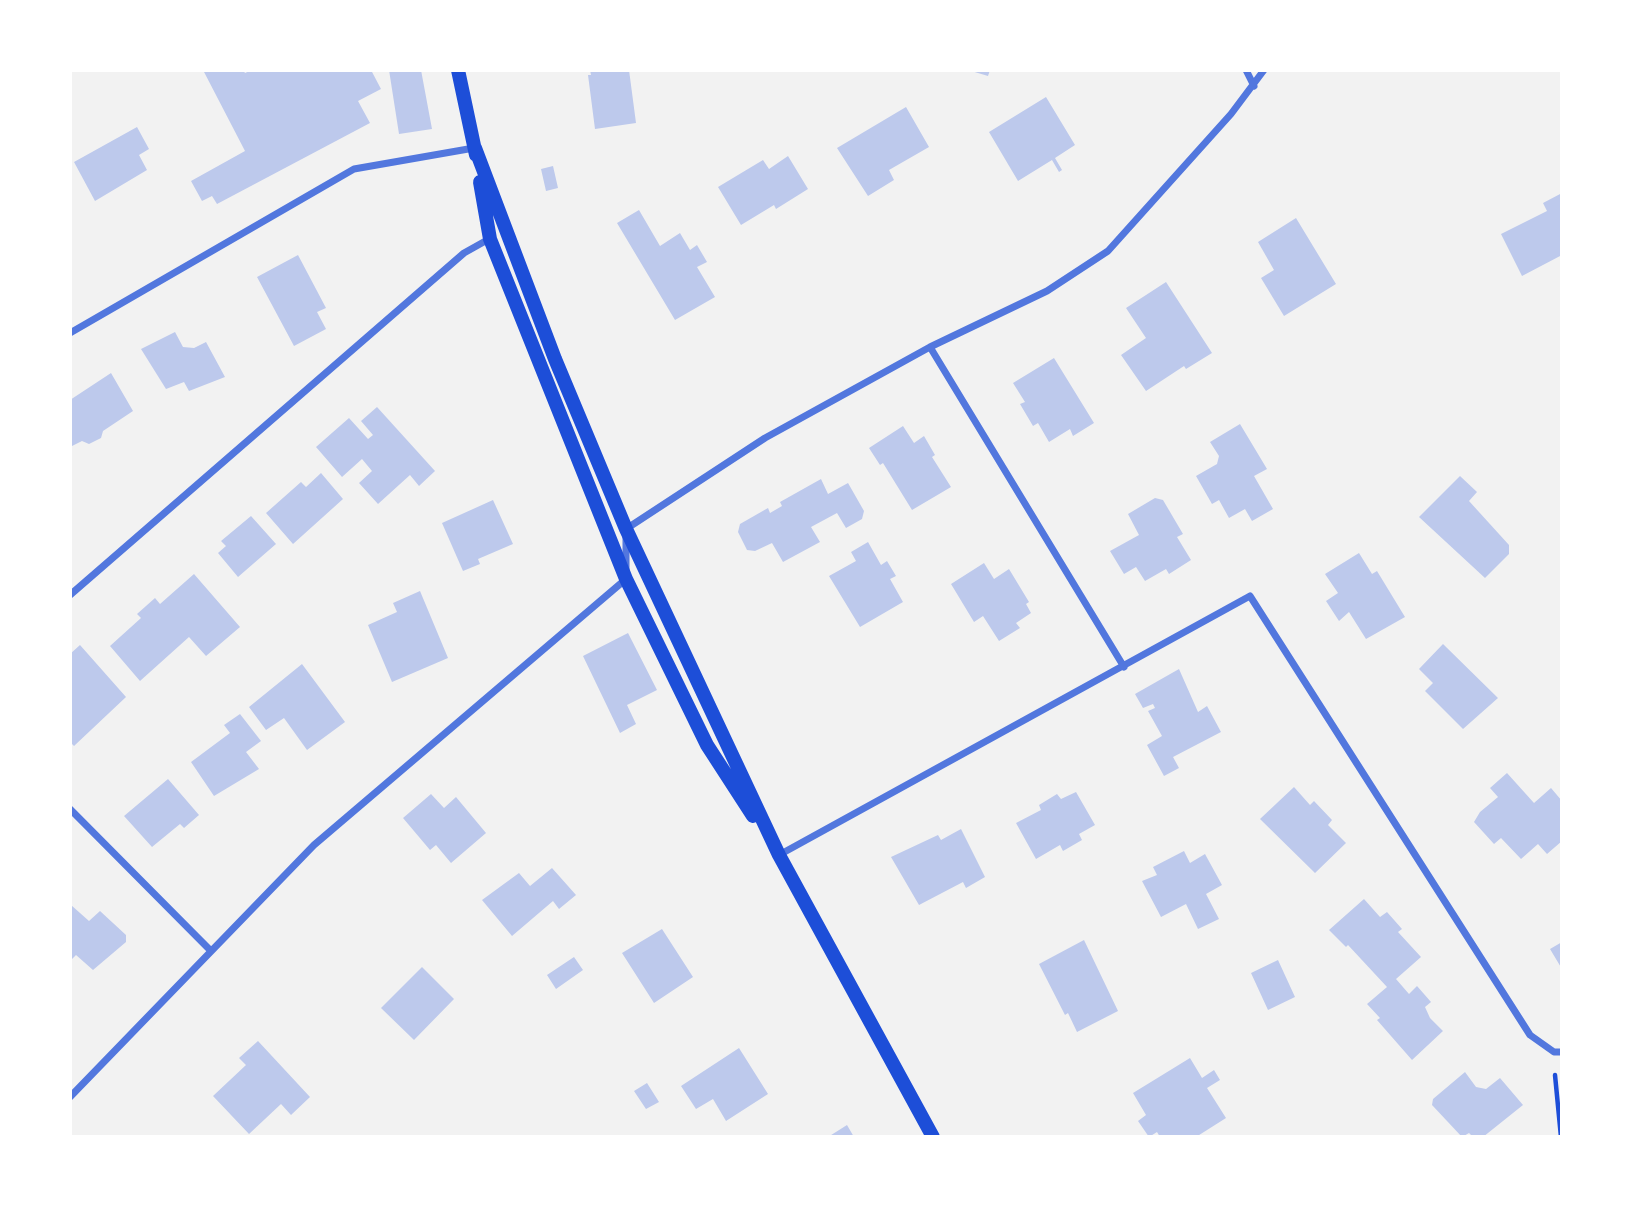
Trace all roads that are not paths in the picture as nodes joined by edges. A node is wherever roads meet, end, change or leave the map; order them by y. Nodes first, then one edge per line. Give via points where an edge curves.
1 (458, 70) edge
2 (1246, 70) edge
3 (1264, 70) edge
4 (1254, 86) junction
5 (475, 148) junction
6 (490, 239) junction
7 (70, 332) edge
8 (930, 347) junction
9 (626, 529) junction
10 (626, 579) junction
11 (70, 595) edge
12 (1124, 667) junction
13 (70, 808) edge
14 (779, 855) junction
15 (211, 951) junction
16 (1558, 1052) edge
17 (70, 1097) edge
18 (933, 1137) edge

1 - 5 main road
2 - 4 street
3 - 4 street
4 - 8 street via 1108,251 1047,291
5 - 6 main road
5 - 7 street via 354,169
5 - 9 main road
6 - 10 main road
6 - 11 street via 464,253
8 - 9 street via 765,438
8 - 12 street
9 - 10 street
9 - 14 main road
10 - 14 main road via 707,745
10 - 15 street via 314,845
12 - 14 street
12 - 16 street via 1251,596 1530,1034
13 - 15 street
14 - 18 main road
15 - 17 street

